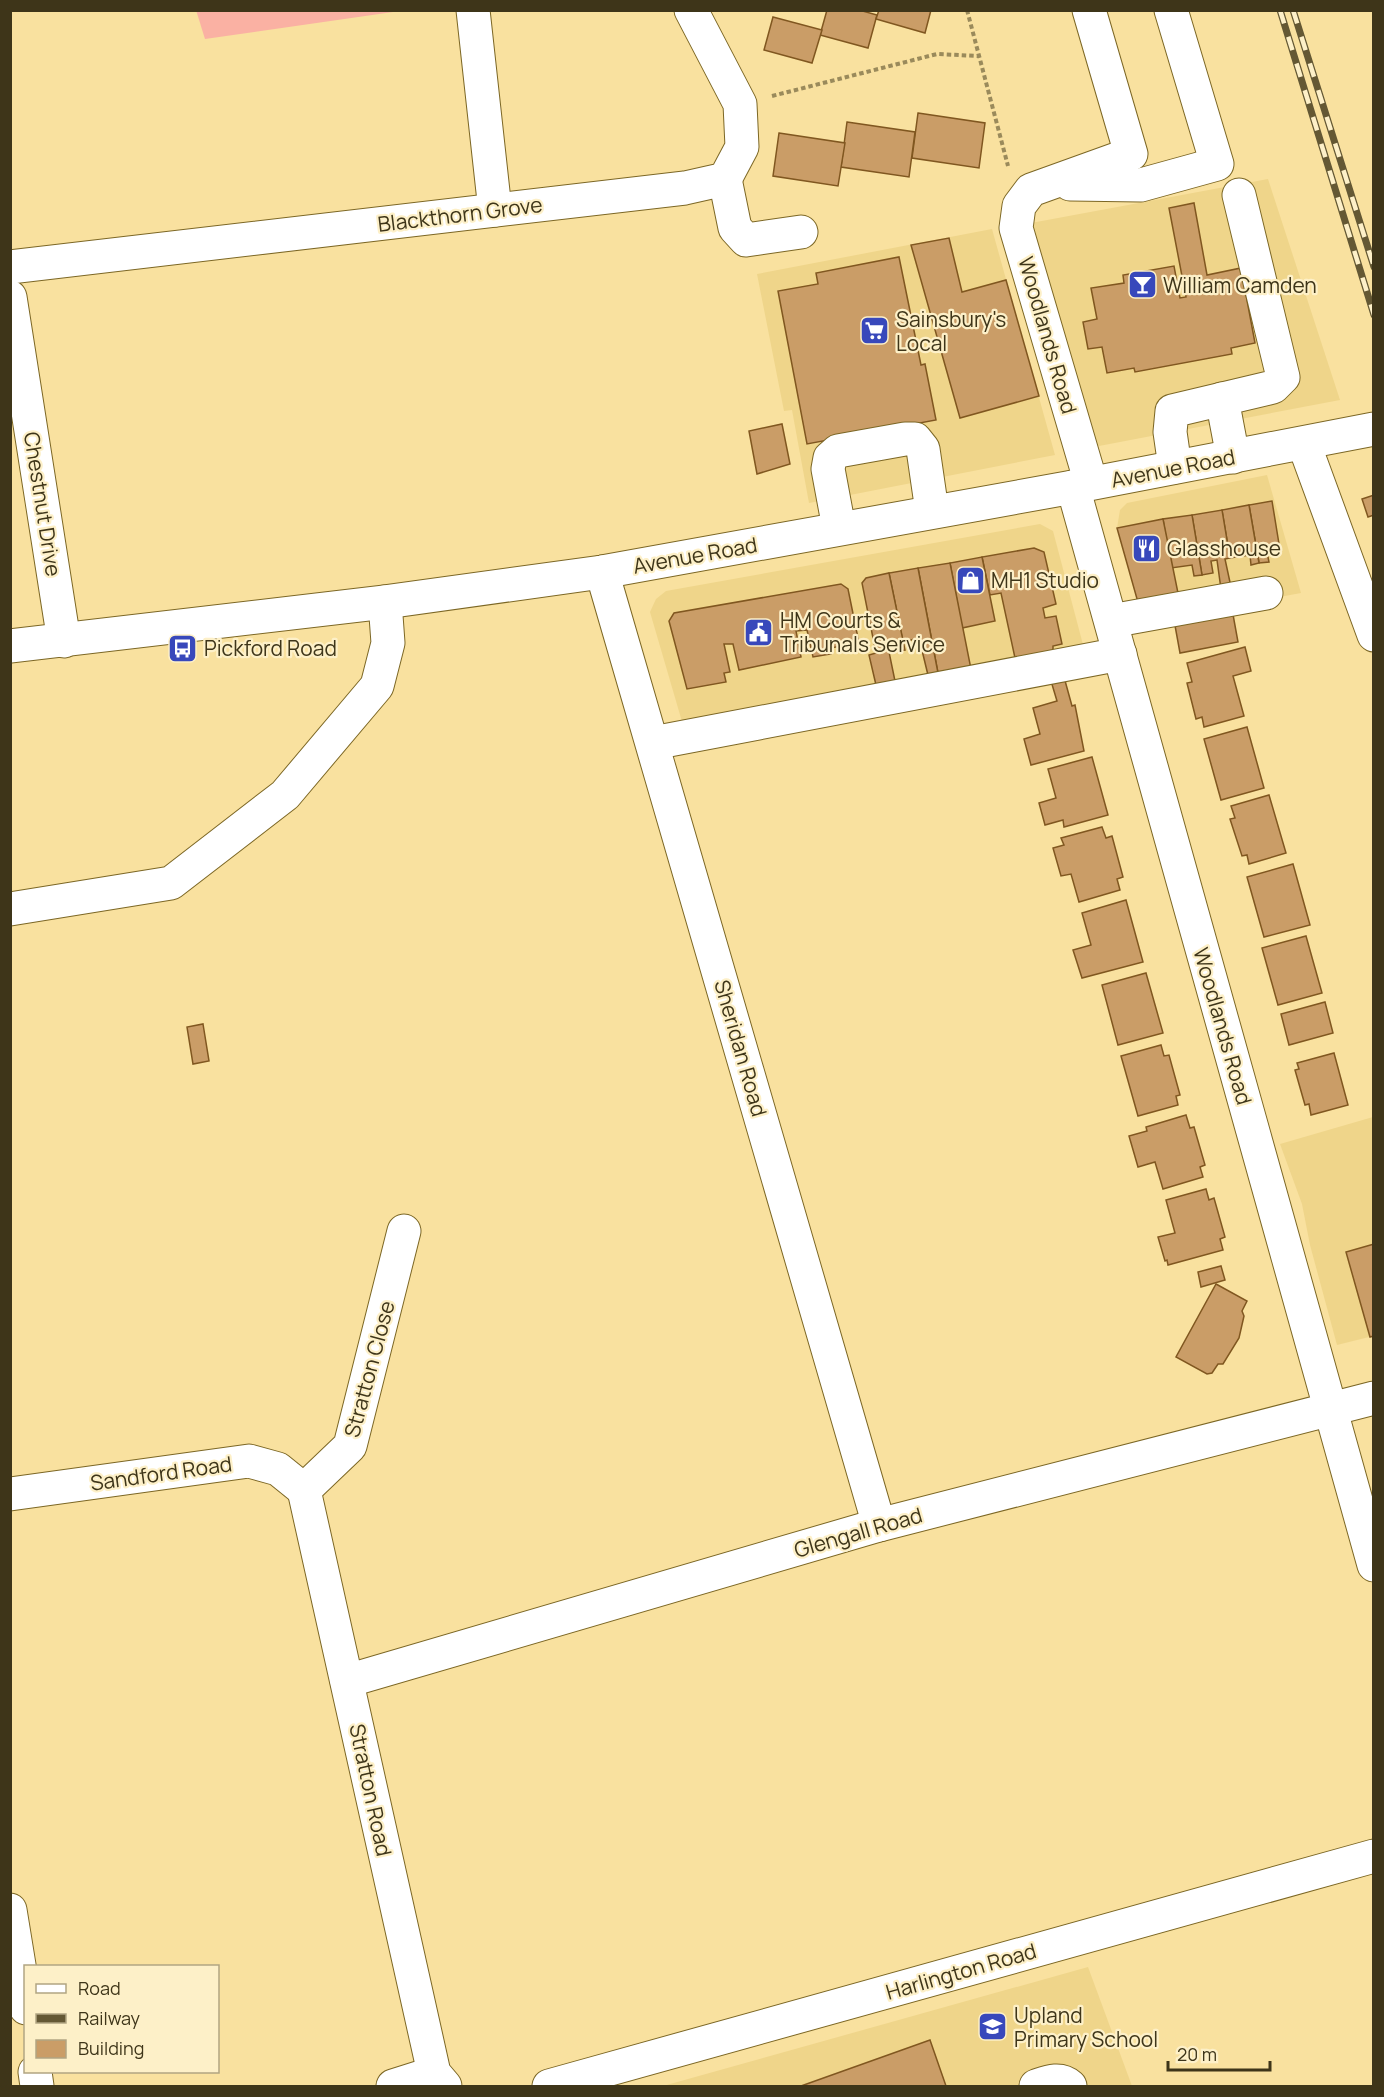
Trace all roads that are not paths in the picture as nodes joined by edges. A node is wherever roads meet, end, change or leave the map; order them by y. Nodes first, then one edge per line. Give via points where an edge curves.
1 (473, 10) edge
2 (691, 10) edge
3 (1089, 10) edge
4 (1171, 10) edge
5 (1131, 154) junction
6 (725, 179) junction
7 (1141, 185) junction
8 (1033, 193) junction
9 (1239, 195) dead end
10 (495, 210) junction
11 (801, 231) dead end
12 (10, 267) edge
13 (10, 297) edge
14 (1222, 399) junction
15 (1374, 429) edge
16 (1304, 444) junction
17 (1233, 457) junction
18 (1175, 467) junction
19 (1082, 485) junction
20 (932, 511) junction
21 (839, 528) junction
22 (602, 572) junction
23 (1266, 593) dead end
24 (385, 602) junction
25 (1111, 621) junction
26 (1374, 635) edge
27 (64, 641) junction
28 (10, 646) edge
29 (1120, 654) junction
30 (653, 743) junction
31 (10, 909) edge
32 (404, 1231) dead end
33 (1374, 1398) edge
34 (1331, 1410) junction
35 (303, 1490) junction
36 (10, 1494) edge
37 (879, 1525) junction
38 (1374, 1565) edge
39 (347, 1681) junction
40 (1374, 1856) edge
41 (10, 1910) edge
42 (24, 1996) edge
43 (440, 2080) edge
44 (393, 2086) edge
45 (549, 2086) edge
46 (1036, 2086) edge
47 (1070, 2086) edge

1 - 10 street
2 - 6 street via 740,104 742,147
3 - 5 street
4 - 7 street via 1217,164
5 - 7 street
5 - 8 street
6 - 10 street, Blackthorn Grove via 685,188
6 - 11 street via 735,228 746,240
7 - 8 street
8 - 19 street, Woodlands Road via 1016,228
9 - 14 street via 1283,377 1273,387
10 - 12 street, Blackthorn Grove
13 - 27 street, Chestnut Drive
14 - 17 street
14 - 18 street via 1172,411 1170,432
15 - 16 street, Avenue Road
16 - 17 street, Avenue Road
16 - 26 street
17 - 18 street, Avenue Road
18 - 19 street, Avenue Road
19 - 20 street, Avenue Road
19 - 25 street, Woodlands Road
20 - 21 street, Avenue Road
20 - 21 street via 922,449 915,439 838,451 830,458 828,469
21 - 22 street, Avenue Road
22 - 24 street, Avenue Road
22 - 30 street, Sheridan Road
23 - 25 street
24 - 27 street, Avenue Road
24 - 31 street via 388,643 377,686 285,795 171,883
25 - 29 street, Woodlands Road
27 - 28 street, Avenue Road
29 - 30 street
29 - 34 street, Woodlands Road
30 - 37 street, Sheridan Road
32 - 35 street, Stratton Close via 350,1446
33 - 34 street, Glengall Road
34 - 37 street, Glengall Road
34 - 38 street, Woodlands Road
35 - 36 street, Sandford Road via 278,1469 249,1461
35 - 39 street, Stratton Road
37 - 39 street, Glengall Road
39 - 43 street, Stratton Road
40 - 45 street, Harlington Road
41 - 42 street
43 - 44 street
46 - 47 street via 1056,2080

